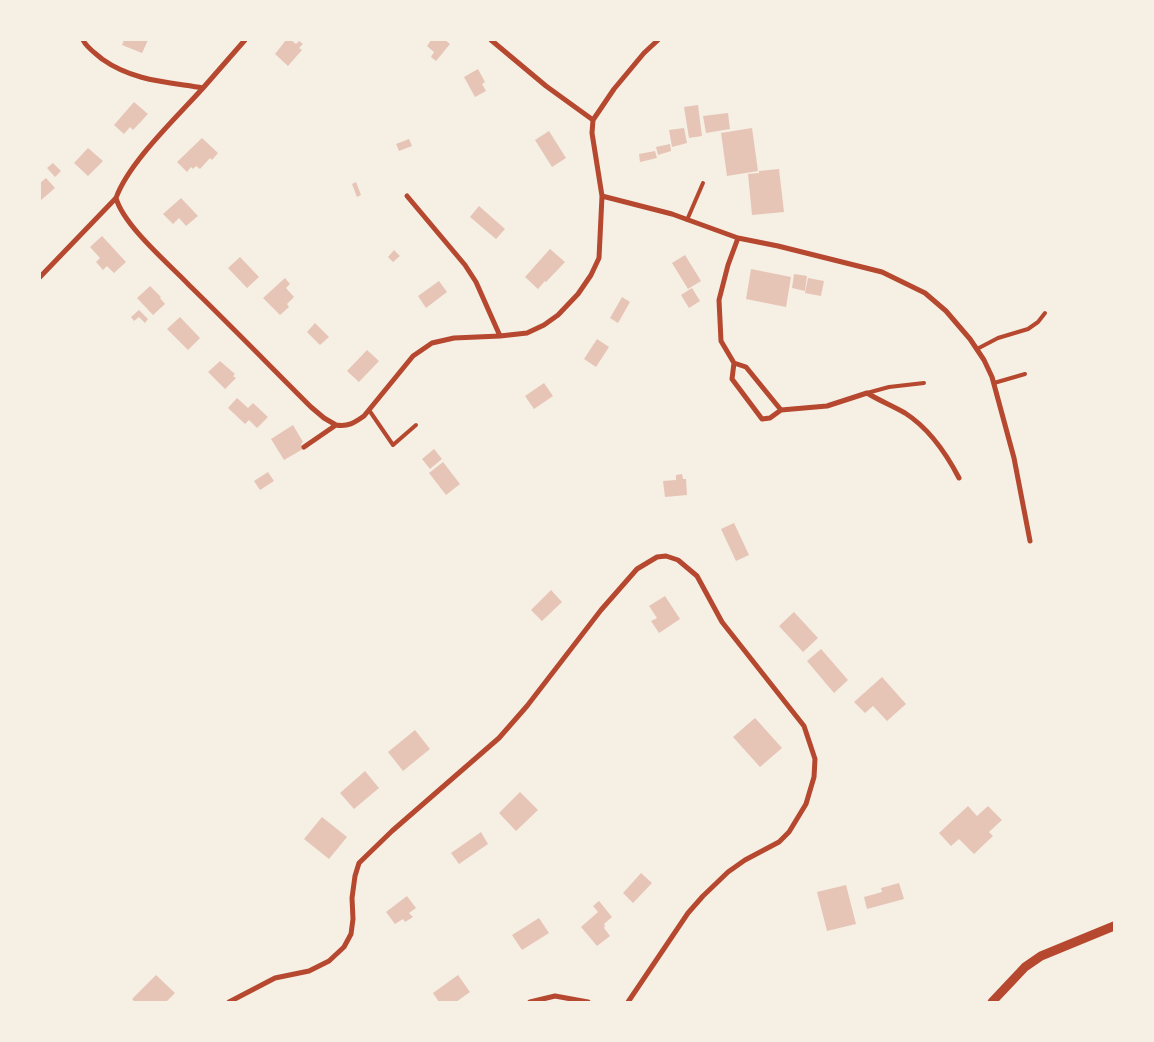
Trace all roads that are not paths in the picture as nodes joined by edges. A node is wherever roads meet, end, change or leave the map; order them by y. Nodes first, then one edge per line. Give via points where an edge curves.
1 (83, 40) edge
2 (246, 40) edge
3 (491, 40) edge
4 (658, 40) edge
5 (203, 88) junction
6 (593, 120) junction
7 (703, 183) dead end
8 (407, 196) dead end
9 (602, 196) junction
10 (116, 198) junction
11 (687, 220) junction
12 (738, 238) junction
13 (40, 277) edge
14 (1045, 313) dead end
15 (500, 336) junction
16 (977, 349) junction
17 (734, 363) junction
18 (1025, 374) dead end
19 (924, 383) dead end
20 (994, 383) junction
21 (868, 393) junction
22 (369, 410) junction
23 (781, 410) junction
24 (336, 425) junction
25 (416, 425) dead end
26 (304, 447) dead end
27 (959, 478) dead end
28 (1030, 541) dead end
29 (1114, 926) edge
30 (229, 1002) edge
31 (530, 1002) edge
32 (588, 1002) edge
33 (628, 1002) edge
34 (992, 1002) edge

1 - 5 street via 114,68 138,78
2 - 5 street
3 - 6 street
4 - 6 street via 614,89
5 - 10 street via 140,158 119,188
6 - 9 street via 592,133
7 - 11 lane
8 - 15 street via 465,264
9 - 11 street
9 - 15 street via 599,258 578,294 544,325 527,333
10 - 13 street
10 - 24 street via 125,218 159,254 311,407
11 - 12 street
12 - 16 street via 882,272 907,283 946,311
12 - 17 street via 719,300 721,341
14 - 16 lane via 1028,329 998,338
15 - 22 street via 454,338 432,343 412,356
16 - 20 street
17 - 23 street via 746,367
17 - 23 street via 732,379 762,420
18 - 20 lane
19 - 21 lane
20 - 28 street via 1014,458
21 - 23 street via 827,406
21 - 27 street via 920,424 945,452
22 - 24 street via 355,423
22 - 25 lane via 393,445
24 - 26 street
29 - 34 street via 1041,956
30 - 33 street via 276,978 309,971 330,962 351,934 352,898 359,863 499,738 600,610 638,568 657,556 666,556 678,560 696,576 722,622 804,726 815,759 814,777 806,804 789,832 779,842 728,872 703,896
31 - 32 street via 555,996

